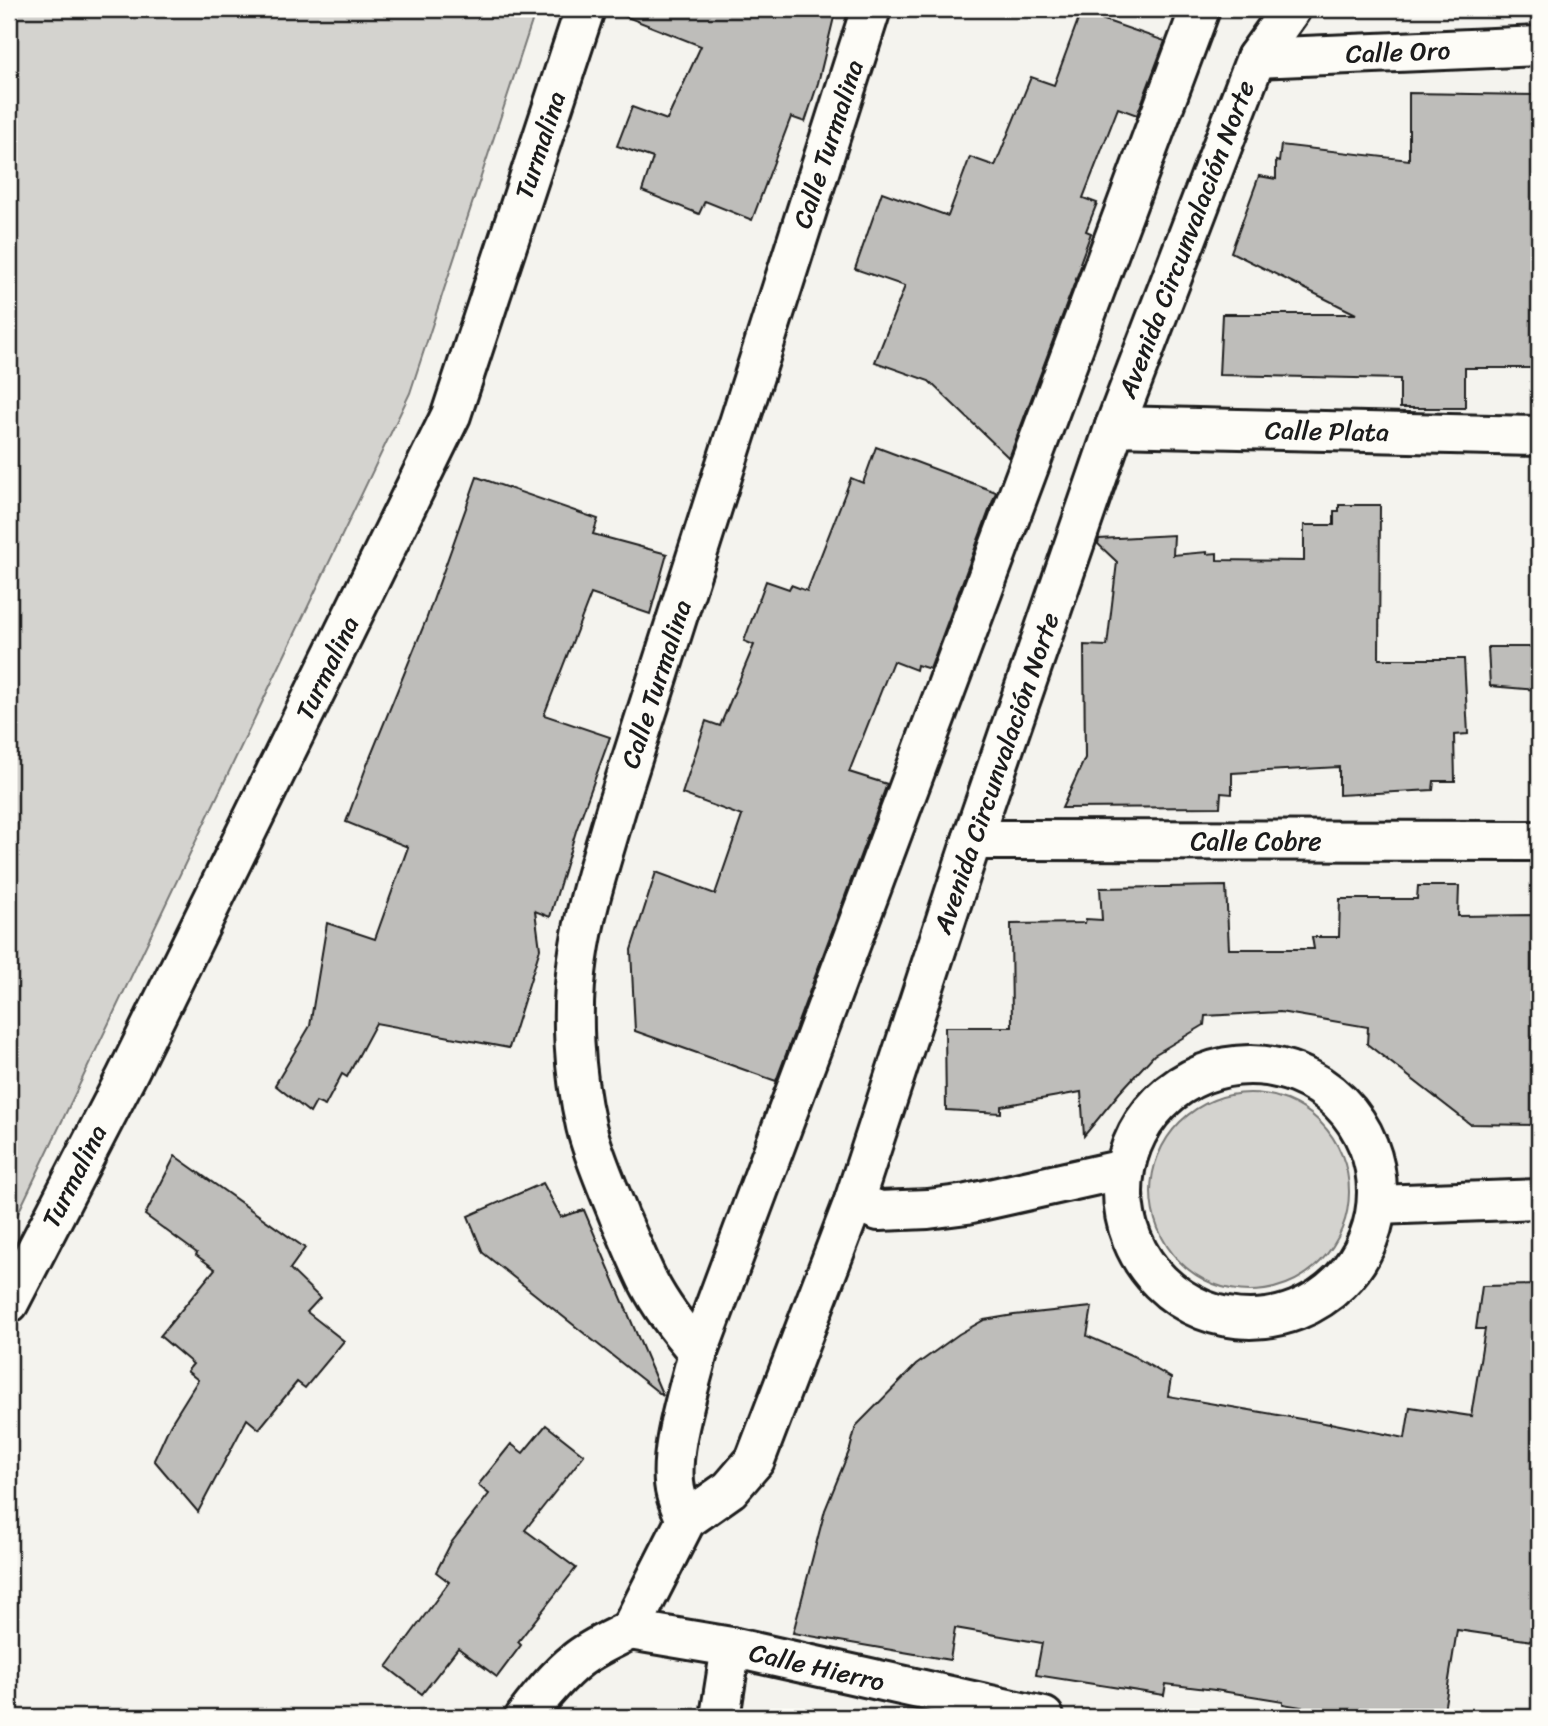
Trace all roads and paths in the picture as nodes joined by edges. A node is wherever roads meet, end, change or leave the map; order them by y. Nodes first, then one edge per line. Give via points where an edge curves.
1 (585, 9) edge
2 (872, 9) edge
3 (1200, 9) edge
4 (1291, 9) edge
5 (1539, 46) edge
6 (1256, 58) junction
7 (1115, 426) junction
8 (1539, 436) edge
9 (972, 840) junction
10 (1539, 841) edge
11 (1124, 1169) junction
12 (1539, 1199) edge
13 (854, 1201) junction
14 (1377, 1205) junction
15 (9, 1303) edge
16 (698, 1352) junction
17 (686, 1520) junction
18 (630, 1630) junction
19 (731, 1647) junction
20 (525, 1717) edge
21 (720, 1717) edge
22 (1044, 1717) edge

1 - 15 street, Turmalina via 451,415 126,1077
2 - 16 street, Calle Turmalina via 616,809 578,958 576,1055 586,1129 650,1285
3 - 16 street
4 - 6 street, Avenida Circunvalación Norte
5 - 6 street, Calle Oro
6 - 7 street, Avenida Circunvalación Norte
7 - 8 street, Calle Plata
7 - 9 street, Avenida Circunvalación Norte
9 - 10 street, Calle Cobre
9 - 13 street, Avenida Circunvalación Norte
11 - 13 street via 928,1209 879,1210
11 - 14 street via 1140,1128 1177,1088 1217,1069 1258,1064 1301,1075 1338,1099 1364,1134 1374,1160
11 - 14 street via 1128,1232 1149,1272 1173,1295 1212,1315 1265,1320 1308,1306 1332,1290 1361,1255
12 - 14 street
13 - 17 street, Avenida Circunvalación Norte via 755,1460 730,1489
16 - 17 street via 677,1438 674,1474
17 - 18 street, Avenida Circunvalación Norte
18 - 19 street, Calle Hierro
18 - 20 street via 579,1658
19 - 21 street
19 - 22 street, Calle Hierro

